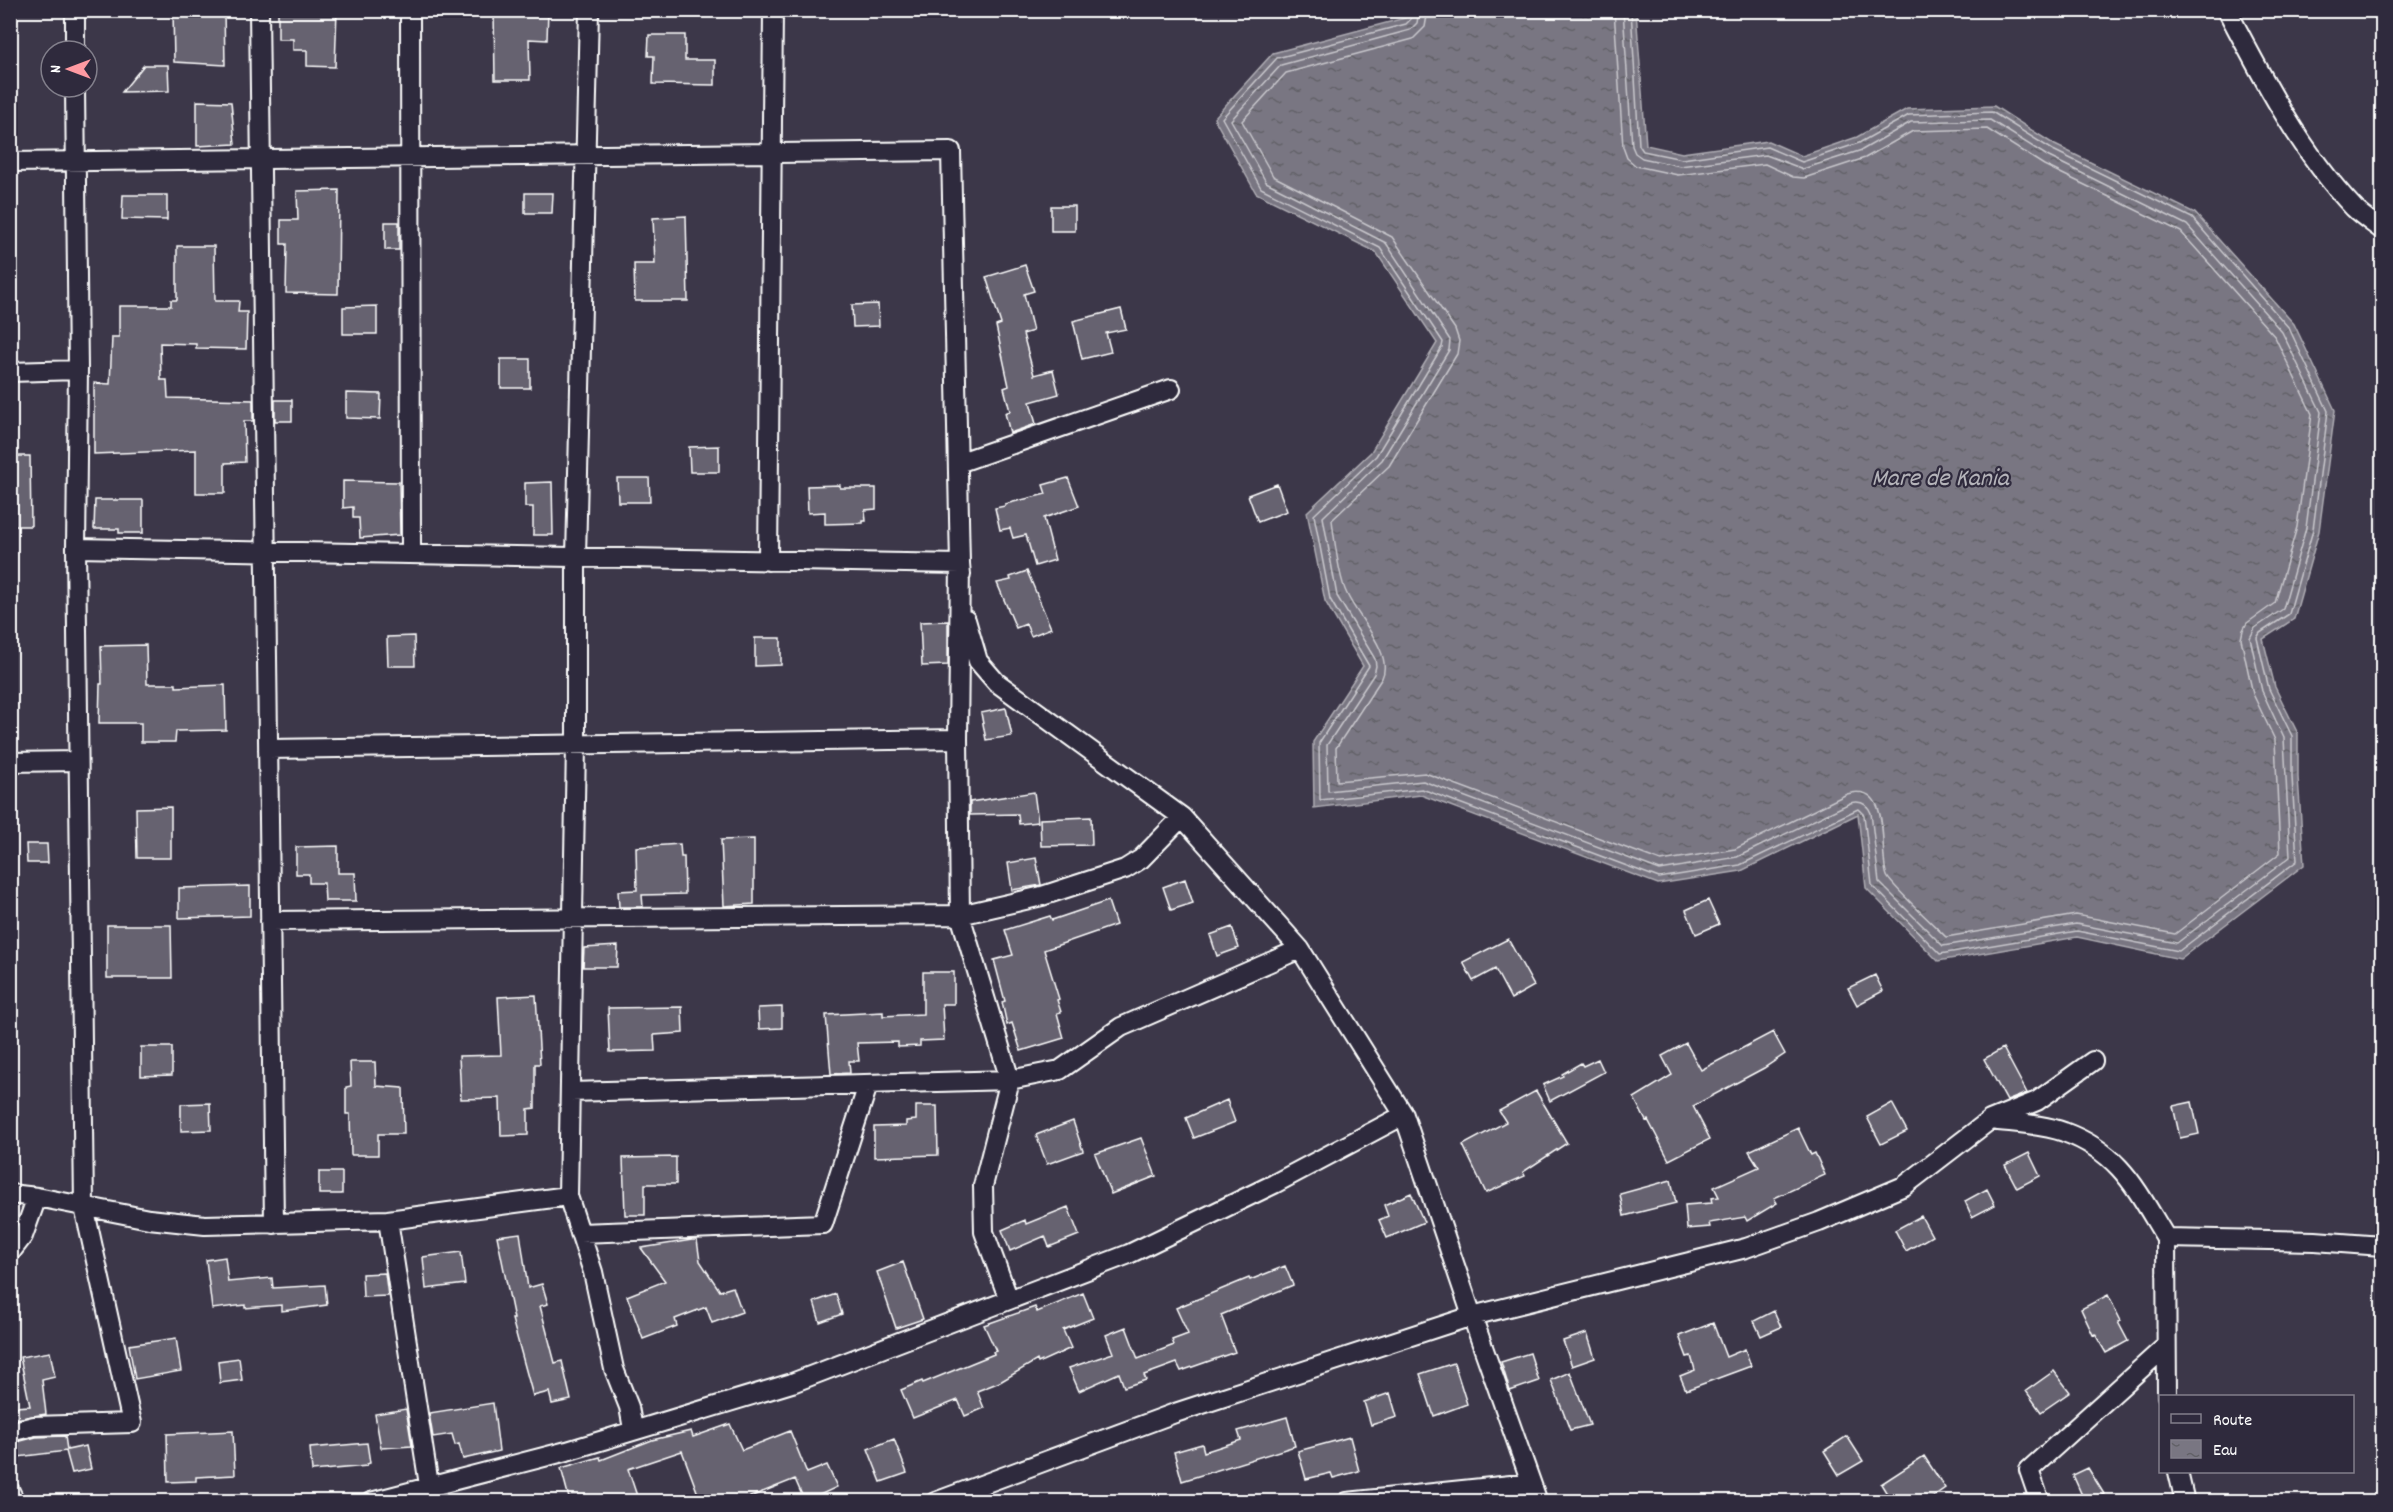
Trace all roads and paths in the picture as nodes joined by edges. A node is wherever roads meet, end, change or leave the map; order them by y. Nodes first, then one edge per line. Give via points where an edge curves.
1 (75, 10) edge
2 (259, 10) edge
3 (410, 10) edge
4 (589, 10) edge
5 (773, 10) edge
6 (2227, 10) edge
7 (75, 39) edge
8 (75, 99) edge
9 (772, 154) junction
10 (586, 157) junction
11 (410, 158) junction
12 (261, 160) junction
13 (74, 161) junction
14 (10, 162) edge
15 (2382, 231) edge
16 (78, 370) junction
17 (10, 372) edge
18 (1171, 389) dead end
19 (958, 463) junction
20 (76, 548) junction
21 (266, 552) junction
22 (411, 554) junction
23 (576, 557) junction
24 (768, 561) junction
25 (960, 564) junction
26 (958, 739) junction
27 (576, 745) junction
28 (268, 749) junction
29 (78, 761) junction
30 (10, 762) edge
31 (1182, 817) junction
32 (960, 915) junction
33 (573, 918) junction
34 (270, 921) junction
35 (1300, 949) junction
36 (2093, 1061) dead end
37 (1010, 1080) junction
38 (868, 1085) junction
39 (570, 1092) junction
40 (1404, 1115) junction
41 (1990, 1120) junction
42 (10, 1194) edge
43 (568, 1196) junction
44 (37, 1197) junction
45 (84, 1207) junction
46 (388, 1220) junction
47 (274, 1224) junction
48 (580, 1233) junction
49 (2166, 1238) junction
50 (2382, 1246) edge
51 (10, 1253) edge
52 (1009, 1300) junction
53 (1472, 1316) junction
54 (2166, 1346) junction
55 (2167, 1395) edge
56 (633, 1430) junction
57 (10, 1432) edge
58 (2178, 1473) edge
59 (1530, 1483) junction
60 (429, 1485) junction
61 (10, 1491) edge
62 (15, 1502) edge
63 (371, 1502) edge
64 (935, 1502) edge
65 (1347, 1502) edge
66 (1538, 1502) edge
67 (2040, 1502) edge
68 (2185, 1502) edge

1 - 7 street
2 - 12 street
3 - 11 street
4 - 10 street
5 - 9 street
6 - 15 street via 2311,157 2355,209
8 - 13 street
9 - 10 street
9 - 19 street via 951,151
9 - 24 street
10 - 11 street
10 - 23 street
11 - 12 street
11 - 22 street
12 - 13 street
12 - 21 street
13 - 14 street
13 - 16 street
16 - 17 street
16 - 20 street
18 - 19 street
19 - 25 street
20 - 21 street
20 - 29 street
21 - 22 street
21 - 28 street
22 - 23 street
23 - 24 street
23 - 27 street
24 - 25 street
25 - 26 street
25 - 31 street via 967,628 985,671 1009,693
26 - 27 street
26 - 32 street
27 - 28 street
27 - 33 street
28 - 34 street
29 - 30 street
29 - 45 street
31 - 32 street via 1141,859 1125,869 1042,896
31 - 35 street
32 - 33 street
32 - 37 street
33 - 34 street
33 - 39 street
34 - 47 street
35 - 37 street via 1121,1027 1060,1070
35 - 40 street
36 - 41 street via 2037,1101
37 - 38 street
37 - 52 street via 983,1186 984,1232
38 - 39 street
38 - 48 street via 823,1224
39 - 43 street
40 - 52 street via 1129,1254
40 - 53 street
41 - 49 street via 2062,1131 2102,1150 2131,1180
41 - 53 street via 1904,1186 1819,1222 1746,1248
42 - 44 street
43 - 46 street
43 - 48 street
44 - 45 street
44 - 51 street via 22,1236
45 - 47 street via 205,1225
45 - 57 street via 132,1423 34,1426
46 - 47 street
46 - 60 street
48 - 56 street
49 - 50 street
49 - 54 street
52 - 56 street via 792,1383
53 - 59 street
53 - 64 street via 1175,1413
54 - 55 street
54 - 67 street via 2029,1470
56 - 60 street via 567,1451
58 - 68 street
59 - 65 street
59 - 66 street
60 - 63 street
61 - 62 street

